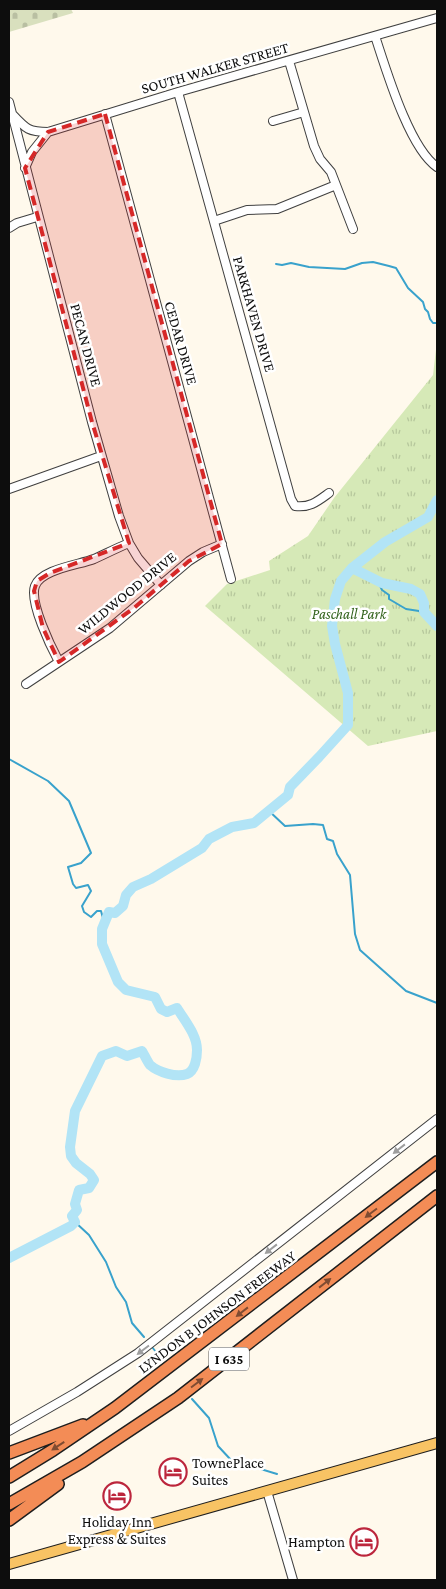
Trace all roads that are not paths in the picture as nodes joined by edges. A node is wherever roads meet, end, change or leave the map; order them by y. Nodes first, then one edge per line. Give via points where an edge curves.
1 (437, 18) edge
2 (375, 36) junction
3 (289, 61) junction
4 (178, 92) junction
5 (9, 102) edge
6 (11, 112) edge
7 (304, 112) junction
8 (105, 114) junction
9 (273, 121) dead end
10 (48, 132) junction
11 (437, 167) edge
12 (25, 168) junction
13 (336, 185) junction
14 (37, 217) junction
15 (214, 220) junction
16 (9, 228) edge
17 (353, 229) dead end
18 (101, 456) junction
19 (10, 486) edge
20 (329, 493) dead end
21 (129, 543) junction
22 (222, 544) junction
23 (231, 579) dead end
24 (161, 585) junction
25 (59, 662) junction
26 (26, 684) dead end
27 (437, 1119) edge
28 (437, 1162) edge
29 (437, 1196) edge
30 (178, 1398) junction
31 (98, 1420) junction
32 (9, 1431) edge
33 (437, 1443) edge
34 (9, 1453) edge
35 (9, 1477) edge
36 (267, 1491) junction
37 (9, 1504) edge
38 (9, 1520) edge
39 (9, 1564) edge
40 (293, 1580) edge

1 - 2 street, SOUTH WALKER STREET
2 - 3 street, SOUTH WALKER STREET
2 - 11 street via 394,94 425,156
3 - 4 street, SOUTH WALKER STREET
3 - 7 street
4 - 8 street, SOUTH WALKER STREET
4 - 15 street, PARKHAVEN DRIVE
5 - 6 street, PECAN DRIVE
6 - 10 street via 28,130
6 - 12 street, PECAN DRIVE
7 - 9 street
7 - 13 street via 314,146
8 - 10 street, SOUTH WALKER STREET
8 - 22 street, CEDAR DRIVE
10 - 12 street via 32,152
12 - 14 street, PECAN DRIVE
13 - 15 street via 277,209 248,210
13 - 17 street
14 - 16 street
14 - 18 street, PECAN DRIVE
15 - 20 street, PARKHAVEN DRIVE via 292,499 295,506 304,507
18 - 19 street
18 - 21 street, PECAN DRIVE
21 - 24 street, PECAN DRIVE via 144,567
21 - 25 street via 86,562 50,572 37,581 34,591 43,628
22 - 23 street, CEDAR DRIVE
22 - 24 street, WILDWOOD DRIVE via 189,561
24 - 25 street, WILDWOOD DRIVE via 110,628
25 - 26 street, WILDWOOD DRIVE
27 -> 32 street, LYNDON B JOHNSON FREEWAY via 138,1354
28 -> 31 highway, LYNDON B JOHNSON FREEWAY / I 635
30 -> 29 highway, I 635
30 - 37 highway, I 635 via 89,1457
30 - 38 highway
31 - 34 highway
31 -> 35 highway, LYNDON B JOHNSON FREEWAY / I 635
33 - 36 main road
36 - 39 main road
36 - 40 street

